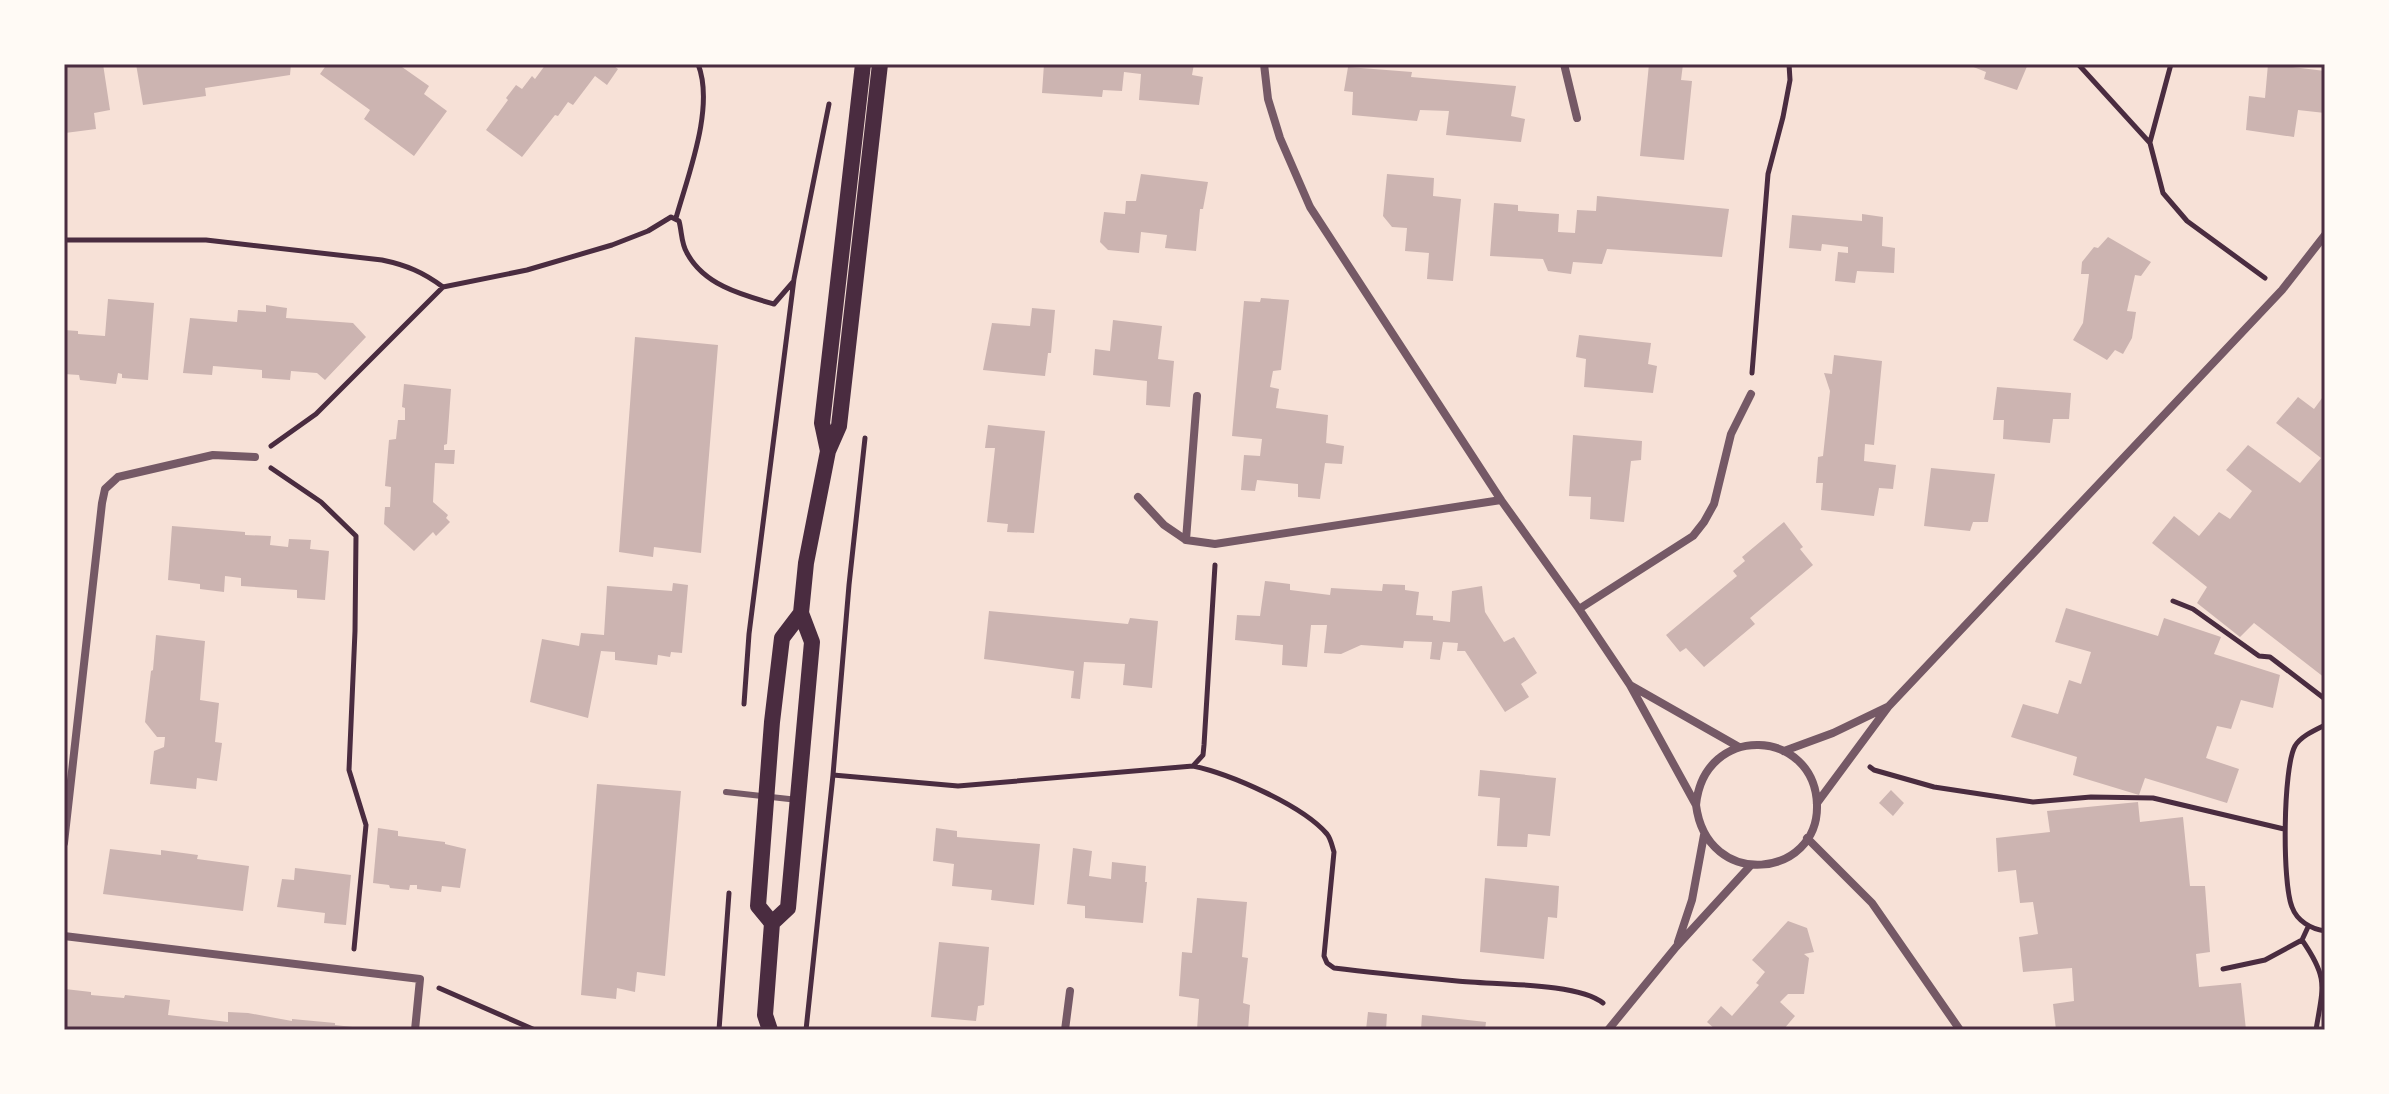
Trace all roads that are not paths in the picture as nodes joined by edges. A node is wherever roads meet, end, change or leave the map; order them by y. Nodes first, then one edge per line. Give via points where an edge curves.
1 (863, 64) edge
2 (880, 64) edge
3 (1264, 64) edge
4 (1564, 64) edge
5 (1577, 118) dead end
6 (2325, 235) edge
7 (1751, 394) road end
8 (1197, 396) dead end
9 (828, 451) junction
10 (255, 457) road end
11 (1138, 497) dead end
12 (1501, 500) junction
13 (1186, 540) junction
14 (1579, 609) junction
15 (801, 613) junction
16 (1630, 685) junction
17 (1888, 707) junction
18 (1739, 747) junction
19 (1784, 751) junction
20 (726, 792) dead end
21 (766, 796) junction
22 (798, 800) junction
23 (1817, 803) junction
24 (1696, 805) junction
25 (1704, 835) junction
26 (1807, 838) junction
27 (64, 843) edge
28 (1751, 865) junction
29 (772, 923) junction
30 (64, 936) edge
31 (1676, 947) junction
32 (1070, 991) dead end
33 (765, 1025) edge
34 (415, 1030) edge
35 (1065, 1030) edge
36 (1608, 1030) edge
37 (1960, 1030) edge

1 - 9 main road via 822,423
2 - 9 main road via 839,426
3 - 12 street via 1280,138 1310,207
4 - 5 street
6 - 17 street via 2282,290
7 - 14 street via 1731,434 1714,504 1693,536
8 - 13 street
9 - 15 main road
10 - 27 street via 213,455 118,477 105,489
11 - 13 street
12 - 13 street via 1215,544
12 - 14 street
14 - 16 street
15 - 21 main road via 782,638
15 - 22 main road via 812,642
16 - 18 street
16 - 24 street
17 - 19 street
17 - 23 street
18 - 19 street
18 - 24 street via 1708,769
19 - 23 street via 1811,778
20 - 21 lane
21 - 22 lane
21 - 29 main road via 758,906
22 - 29 main road via 788,908
23 - 26 street
24 - 25 street
25 - 28 street via 1724,856
25 - 31 street via 1692,900
26 - 28 street via 1783,860
26 - 37 street via 1872,903
28 - 31 street
29 - 33 main road
30 - 34 street via 420,979
31 - 36 street
32 - 35 street

